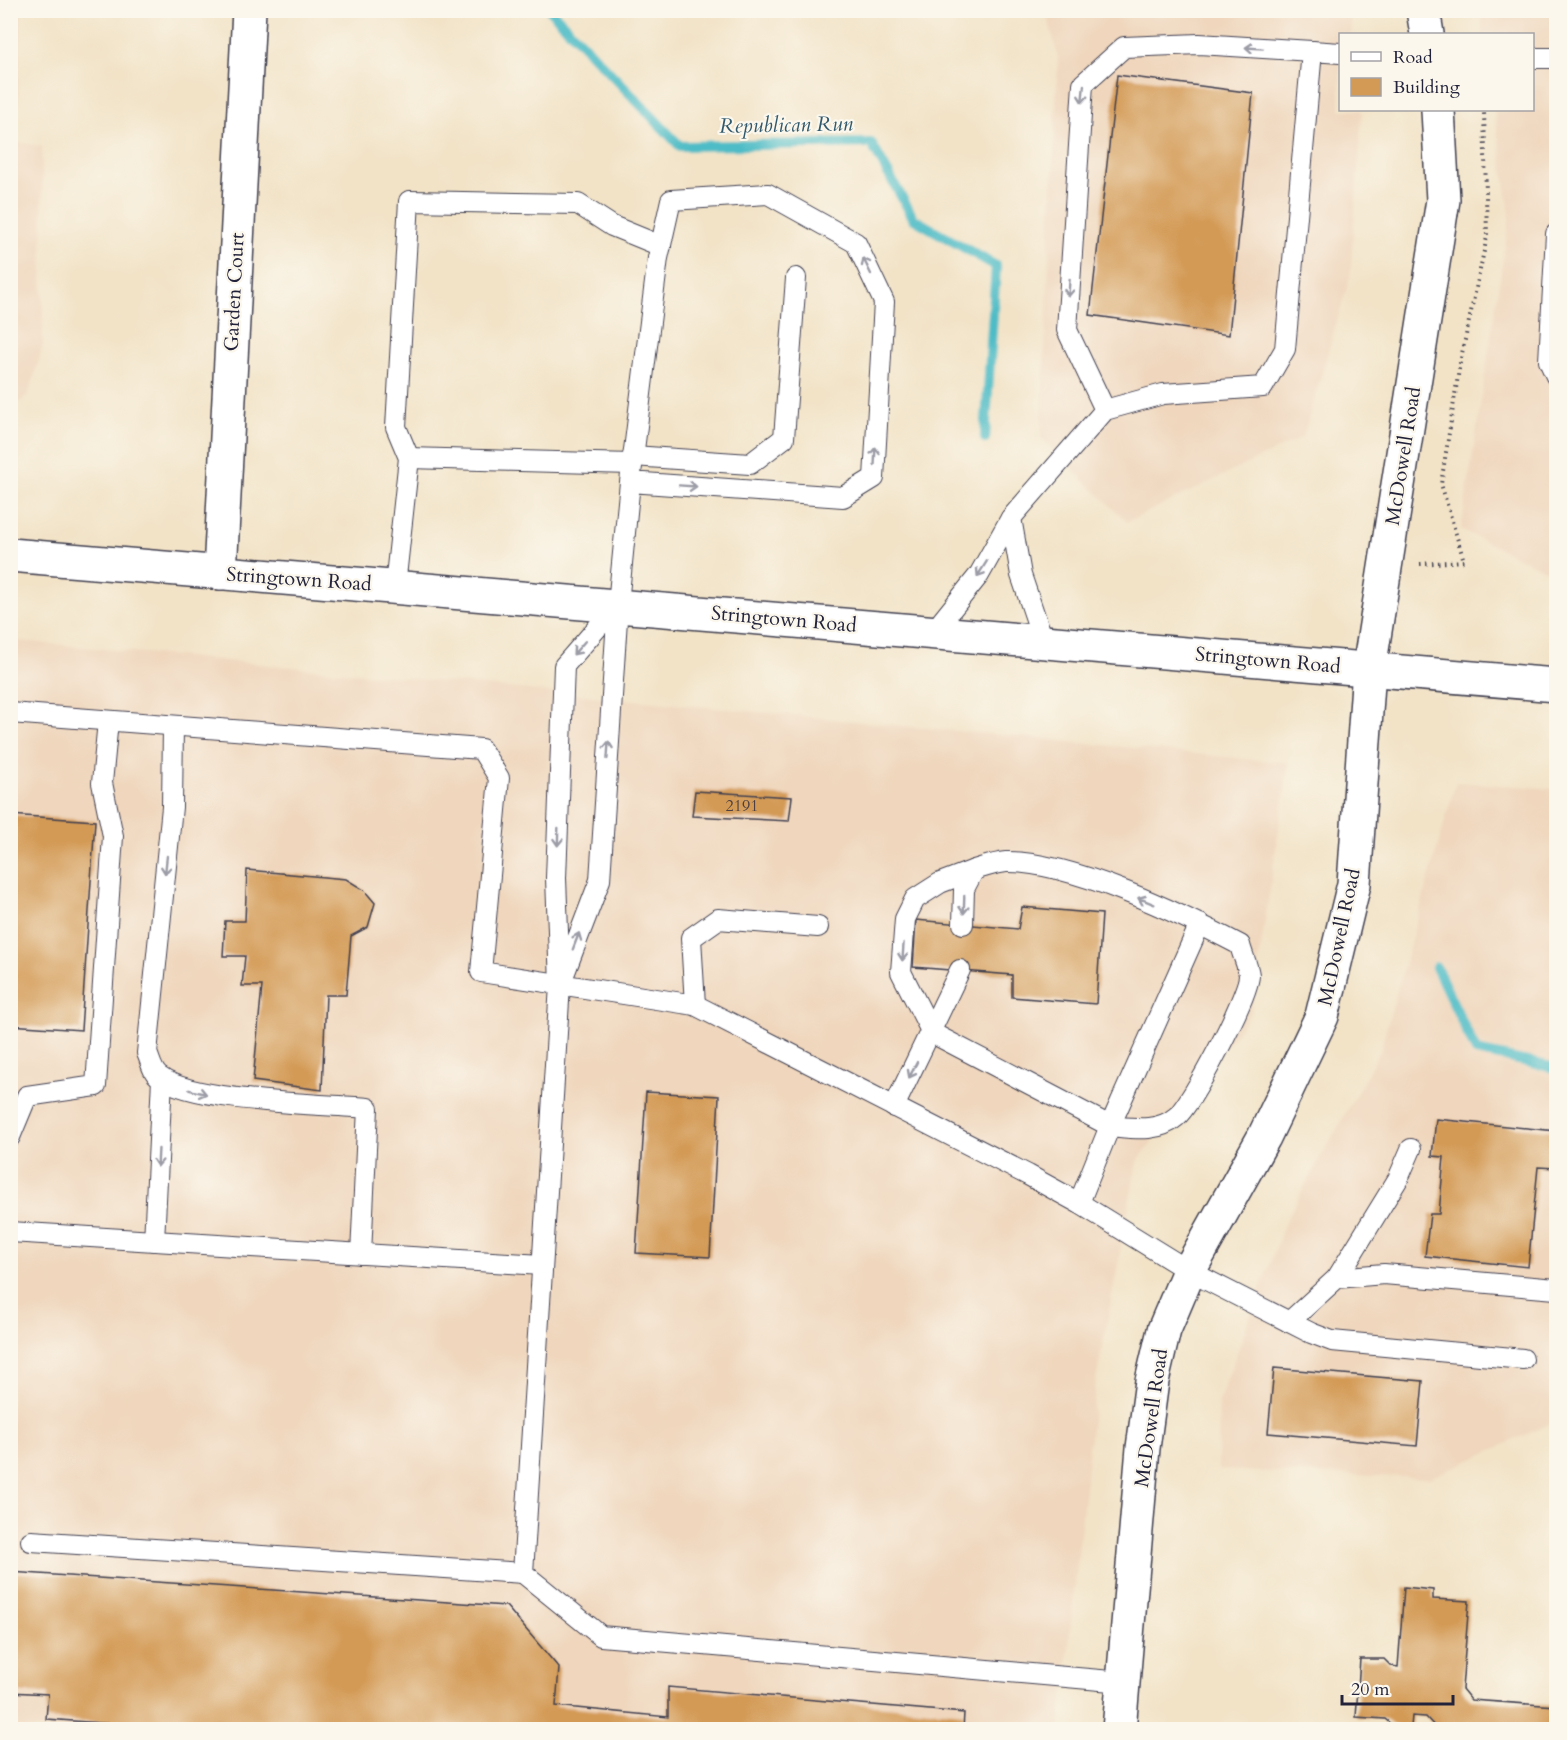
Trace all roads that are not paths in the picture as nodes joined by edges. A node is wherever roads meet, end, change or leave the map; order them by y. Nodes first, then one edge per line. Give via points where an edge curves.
1 (249, 10) edge
2 (1424, 10) edge
3 (1427, 33) edge
4 (1312, 51) junction
5 (1339, 53) edge
6 (1534, 58) edge
7 (1557, 58) edge
8 (1438, 111) edge
9 (1557, 234) edge
10 (661, 246) junction
11 (796, 278) dead end
12 (1557, 376) edge
13 (1106, 410) junction
14 (409, 458) junction
15 (632, 468) junction
16 (1011, 518) junction
17 (10, 555) edge
18 (220, 573) junction
19 (395, 586) junction
20 (618, 604) junction
21 (934, 631) junction
22 (1043, 640) junction
23 (1369, 669) junction
24 (1557, 685) edge
25 (10, 713) edge
26 (108, 721) junction
27 (174, 726) junction
28 (974, 870) junction
29 (963, 924) dead end
30 (1200, 924) junction
31 (818, 927) dead end
32 (960, 970) dead end
33 (560, 985) junction
34 (695, 1005) junction
35 (932, 1033) junction
36 (162, 1079) junction
37 (894, 1107) junction
38 (1110, 1126) junction
39 (10, 1137) edge
40 (1411, 1149) dead end
41 (1078, 1203) junction
42 (10, 1232) edge
43 (154, 1241) junction
44 (361, 1254) junction
45 (542, 1265) junction
46 (1189, 1271) junction
47 (1336, 1278) junction
48 (1557, 1289) edge
49 (1289, 1322) junction
50 (1523, 1359) dead end
51 (31, 1541) dead end
52 (523, 1573) junction
53 (1123, 1682) junction
54 (1119, 1730) edge

1 - 18 street, Garden Court
2 - 3 street
4 - 5 lane
4 - 13 lane via 1285,349 1263,387 1163,394
4 -> 13 lane via 1198,44 1124,47 1083,84 1067,330
6 - 7 lane
8 - 23 street, McDowell Road via 1443,200
9 - 12 lane via 1549,361
10 - 14 lane via 612,226 578,204 409,201 396,427
10 - 15 lane
15 -> 10 lane via 843,497 874,478 884,302 856,243 768,194 671,200
11 - 15 lane via 784,438 750,464
13 - 16 lane
14 - 15 lane
14 - 19 lane
15 - 20 lane
16 -> 21 lane via 979,575
16 - 22 lane via 1021,575
17 - 18 street, Stringtown Road
18 - 19 street, Stringtown Road
19 - 20 street, Stringtown Road
20 - 21 street, Stringtown Road
33 -> 20 lane via 600,880
20 -> 33 lane via 564,666 556,878
21 - 22 street, Stringtown Road
22 - 23 street, Stringtown Road
23 - 24 street, Stringtown Road
23 - 46 street, McDowell Road via 1354,884 1322,1016 1264,1137
25 - 26 lane
26 - 27 lane
26 - 39 lane via 102,783 113,836 96,1086 27,1096
27 - 33 lane via 481,749 499,778 481,972
27 -> 36 lane via 172,807 147,1053 155,1073
28 -> 29 lane via 964,889
30 -> 28 lane via 1099,882 1047,868 1005,862
28 -> 35 lane via 940,883 915,899 905,919 901,972
30 - 38 lane
30 - 38 lane via 1240,945 1249,976 1244,997 1209,1067 1177,1117 1140,1129
31 - 34 lane via 718,919 692,938
32 - 35 lane
33 - 34 lane
33 - 45 lane
34 - 37 lane
35 -> 37 lane
35 - 38 lane
36 -> 43 lane
36 -> 44 lane via 200,1094 368,1108
37 - 41 lane
38 - 41 lane
40 - 47 lane via 1398,1179
41 - 46 lane
42 - 43 lane
43 - 44 lane
44 - 45 lane
45 - 52 lane
46 - 49 lane
46 - 53 street, McDowell Road via 1164,1330 1152,1381
47 - 48 lane via 1384,1274
47 - 49 lane
49 - 50 lane via 1332,1341
51 - 52 lane
52 - 53 lane via 601,1636
53 - 54 street, McDowell Road

